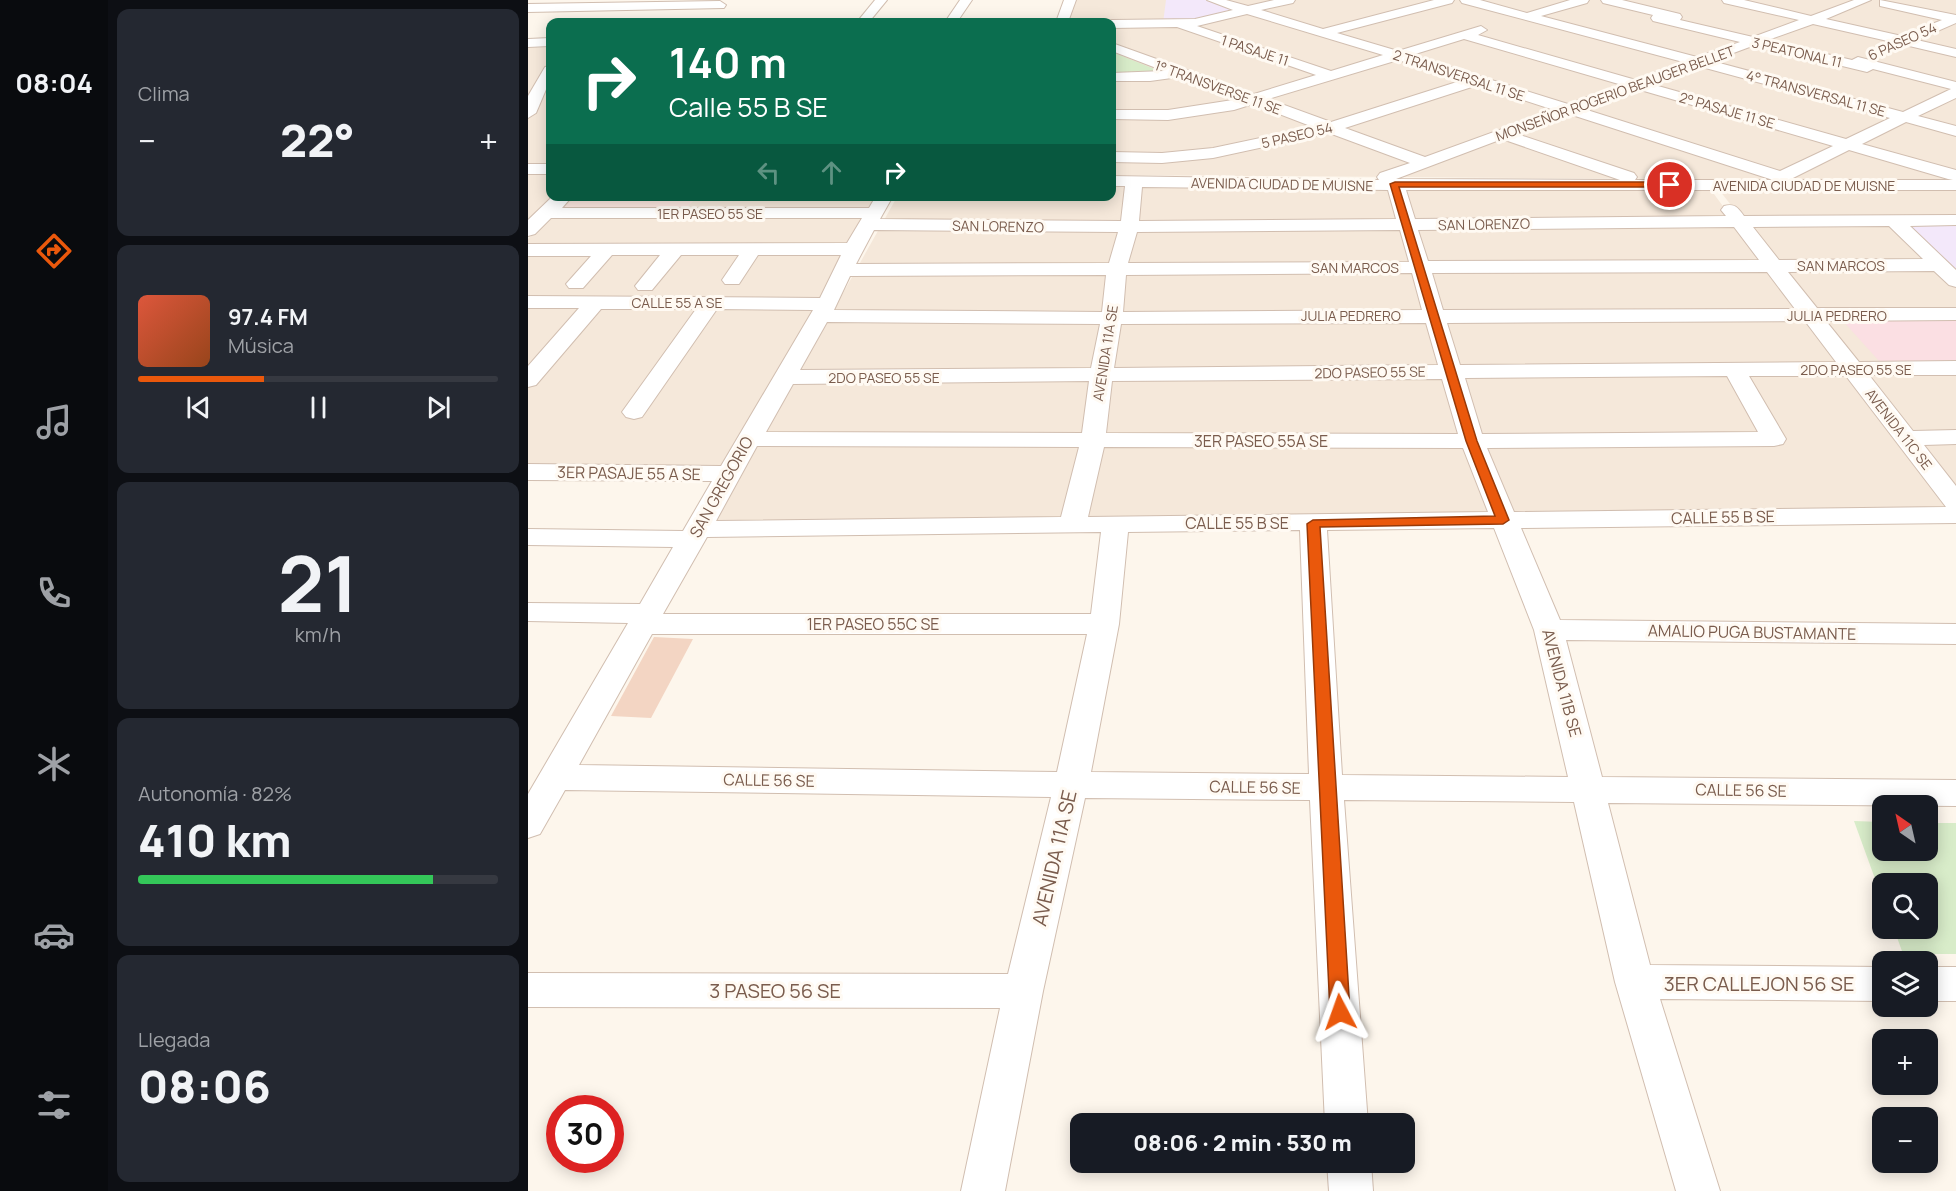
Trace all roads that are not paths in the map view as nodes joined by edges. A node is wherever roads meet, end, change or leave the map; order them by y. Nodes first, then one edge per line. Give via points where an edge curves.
1 (561, 0) edge
2 (881, 0) edge
3 (966, 0) edge
4 (1070, 0) edge
5 (1213, 0) edge
6 (1289, 0) edge
7 (1448, 0) edge
8 (1467, 0) edge
9 (1583, 0) edge
10 (1607, 0) edge
11 (1732, 0) edge
12 (1865, 0) edge
13 (642, 3) edge
14 (723, 3) edge
15 (1884, 3) dead end
16 (528, 8) edge
17 (548, 8) junction
18 (1162, 8) dead end
19 (1712, 8) dead end
20 (1247, 11) junction
21 (1528, 16) junction
22 (708, 17) dead end
23 (620, 18) edge
24 (866, 18) edge
25 (954, 18) edge
26 (1063, 18) edge
27 (1812, 19) junction
28 (528, 21) edge
29 (1953, 21) edge
30 (1116, 24) edge
31 (1160, 24) junction
32 (1178, 25) junction
33 (1623, 29) dead end
34 (1322, 33) junction
35 (1463, 35) junction
36 (1601, 36) junction
37 (1904, 41) junction
38 (546, 42) edge
39 (1753, 42) junction
40 (528, 43) edge
41 (1116, 49) edge
42 (1956, 53) edge
43 (1397, 55) junction
44 (1698, 62) junction
45 (1866, 62) junction
46 (546, 68) edge
47 (1179, 73) junction
48 (1332, 76) junction
49 (1116, 77) edge
50 (1476, 81) junction
51 (1830, 84) dead end
52 (1636, 85) junction
53 (539, 87) edge
54 (1956, 91) edge
55 (1812, 92) junction
56 (1254, 100) junction
57 (1567, 110) junction
58 (546, 112) edge
59 (528, 113) edge
60 (1116, 115) edge
61 (1905, 117) junction
62 (1329, 128) junction
63 (1956, 131) edge
64 (1502, 134) junction
65 (1848, 144) junction
66 (1116, 157) edge
67 (1426, 163) junction
68 (528, 170) edge
69 (546, 170) edge
70 (1956, 176) edge
71 (1780, 177) junction
72 (1116, 181) edge
73 (1134, 182) junction
74 (1380, 185) junction
75 (1650, 185) junction
76 (1710, 185) junction
77 (1807, 185) junction
78 (1956, 185) edge
79 (559, 201) edge
80 (882, 201) edge
81 (871, 219) junction
82 (1893, 220) junction
83 (1956, 220) edge
84 (1739, 221) junction
85 (534, 224) edge
86 (1407, 224) junction
87 (1129, 227) junction
88 (853, 249) junction
89 (528, 250) edge
90 (607, 250) junction
91 (675, 250) junction
92 (751, 251) junction
93 (1772, 265) junction
94 (1940, 265) junction
95 (1419, 267) junction
96 (1117, 268) junction
97 (843, 270) junction
98 (732, 280) dead end
99 (1956, 281) edge
100 (576, 284) dead end
101 (645, 286) dead end
102 (528, 302) edge
103 (596, 302) junction
104 (712, 302) junction
105 (823, 310) junction
106 (1956, 314) edge
107 (1434, 315) junction
108 (1811, 315) junction
109 (1112, 318) junction
110 (1956, 368) edge
111 (1734, 369) junction
112 (1852, 369) junction
113 (1451, 371) junction
114 (1101, 375) junction
115 (785, 378) junction
116 (528, 380) edge
117 (634, 412) dead end
118 (1956, 437) edge
119 (1906, 438) junction
120 (748, 439) junction
121 (1093, 441) junction
122 (1472, 441) junction
123 (528, 472) edge
124 (729, 474) junction
125 (1956, 503) edge
126 (1956, 515) edge
127 (1503, 520) junction
128 (1072, 523) junction
129 (1116, 523) junction
130 (1313, 524) junction
131 (695, 534) junction
132 (528, 537) edge
133 (528, 612) edge
134 (646, 619) junction
135 (1104, 624) junction
136 (1549, 630) junction
137 (1956, 634) edge
138 (555, 777) junction
139 (1071, 785) junction
140 (1326, 788) junction
141 (1589, 788) junction
142 (1956, 793) edge
143 (528, 824) edge
144 (1635, 982) junction
145 (1872, 984) edge
146 (1938, 984) edge
147 (1956, 984) edge
148 (528, 990) edge
149 (1023, 991) junction
150 (1346, 1113) edge
151 (1350, 1173) edge
152 (983, 1191) edge
153 (1351, 1191) edge
154 (1698, 1191) edge

1 - 17 street
2 - 24 street
3 - 25 street
4 - 26 street
5 - 20 street, 2 TRANSVERSAL 11 SE
6 - 20 street
7 - 34 street
8 - 21 street, 4° TRANSVERSAL 11 SE
9 - 21 street
10 - 39 street, 3 PEATONAL 11
11 - 19 street
11 - 27 street
12 - 27 street, MONSEÑOR ROGERIO BEAUGER BELLET
13 - 14 street
13 - 17 street
13 - 23 street
14 - 22 street
15 - 29 street
16 - 17 street
17 - 28 street
18 - 31 street
20 - 32 street
20 - 34 street, 2 TRANSVERSAL 11 SE
21 - 35 street
21 - 36 street, 4° TRANSVERSAL 11 SE
27 - 37 street
27 - 39 street, MONSEÑOR ROGERIO BEAUGER BELLET
29 - 37 street, 6 PASEO 54
30 - 31 street
31 - 32 street
32 - 48 street, 1 PASAJE 11
33 - 36 street
34 - 43 street, 2 TRANSVERSAL 11 SE
35 - 43 street
35 - 52 street, 2° PASAJE 11 SE
36 - 44 street, 4° TRANSVERSAL 11 SE
37 - 42 street
37 - 45 street, 6 PASEO 54
38 - 40 street
39 - 44 street, MONSEÑOR ROGERIO BEAUGER BELLET
39 - 45 street, 3 PEATONAL 11
41 - 47 street, 1° TRANSVERSE 11 SE
43 - 48 street
43 - 50 street, 2 TRANSVERSAL 11 SE
44 - 52 street, MONSEÑOR ROGERIO BEAUGER BELLET
44 - 55 street, 4° TRANSVERSAL 11 SE
45 - 54 street, 3 PEATONAL 11
46 - 53 street
47 - 49 street
47 - 56 street, 1° TRANSVERSE 11 SE
48 - 56 street
50 - 57 street, 2 TRANSVERSAL 11 SE
50 - 62 street, 5 PASEO 54
51 - 55 street
52 - 57 street, MONSEÑOR ROGERIO BEAUGER BELLET
52 - 65 street, 2° PASAJE 11 SE
53 - 59 street
54 - 61 street
55 - 61 street, 4° TRANSVERSAL 11 SE
56 - 60 street via 1168,115
56 - 62 street, 1° TRANSVERSE 11 SE
57 - 64 street, MONSEÑOR ROGERIO BEAUGER BELLET
57 - 71 street, 2 TRANSVERSAL 11 SE
58 - 59 street
61 - 63 street, 4° TRANSVERSAL 11 SE
61 - 65 street
62 - 66 street, 5 PASEO 54 via 1196,155
62 - 67 street, 1° TRANSVERSE 11 SE
64 - 67 street, MONSEÑOR ROGERIO BEAUGER BELLET
64 - 75 street
65 - 70 street, 2° PASAJE 11 SE
65 - 71 street
67 - 74 street, MONSEÑOR ROGERIO BEAUGER BELLET
68 - 69 street
71 - 77 street, 2 TRANSVERSAL 11 SE
72 - 73 street, AVENIDA CIUDAD DE MUISNE
73 - 74 street, AVENIDA CIUDAD DE MUISNE
73 - 87 street, AVENIDA 11A SE
74 - 75 street, AVENIDA CIUDAD DE MUISNE
74 - 86 street, AVENIDA 11B SE
75 - 76 street, AVENIDA CIUDAD DE MUISNE
76 - 77 street, AVENIDA CIUDAD DE MUISNE
76 - 84 street, AVENIDA 11C SE
77 - 78 street, AVENIDA CIUDAD DE MUISNE
79 - 85 street
80 - 81 street, SAN GREGORIO
81 - 85 street, 1ER PASEO 55 SE
81 - 87 street, SAN LORENZO
81 - 88 street, SAN GREGORIO
82 - 83 street, SAN LORENZO
82 - 84 street, SAN LORENZO
82 - 94 street
84 - 86 street, SAN LORENZO
84 - 93 street, AVENIDA 11C SE
86 - 87 street, SAN LORENZO
86 - 95 street, AVENIDA 11B SE
87 - 96 street, AVENIDA 11A SE
88 - 92 street
88 - 97 street, SAN GREGORIO
89 - 90 street
90 - 91 street
90 - 100 street
91 - 92 street
91 - 101 street
92 - 98 street
93 - 94 street, SAN MARCOS
93 - 95 street, SAN MARCOS
93 - 108 street, AVENIDA 11C SE
94 - 99 street
95 - 96 street, SAN MARCOS
95 - 107 street, AVENIDA 11B SE
96 - 97 street, SAN MARCOS
96 - 109 street, AVENIDA 11A SE
97 - 105 street, SAN GREGORIO
102 - 103 street, CALLE 55 A SE
103 - 104 street, CALLE 55 A SE
103 - 116 street
104 - 105 street, CALLE 55 A SE
104 - 117 street
105 - 109 street, JULIA PEDRERO
105 - 115 street, SAN GREGORIO
106 - 108 street, JULIA PEDRERO
107 - 108 street, JULIA PEDRERO
107 - 109 street, JULIA PEDRERO
107 - 113 street, AVENIDA 11B SE
108 - 112 street, AVENIDA 11C SE
109 - 114 street, AVENIDA 11A SE
110 - 112 street, 2DO PASEO 55 SE
111 - 112 street, 2DO PASEO 55 SE
111 - 113 street, 2DO PASEO 55 SE
111 - 122 street, 3ER PASEO 55A SE via 1774,439
112 - 119 street, AVENIDA 11C SE
113 - 114 street, 2DO PASEO 55 SE
113 - 122 street, AVENIDA 11B SE
114 - 115 street, 2DO PASEO 55 SE
114 - 121 street, AVENIDA 11A SE
115 - 120 street, SAN GREGORIO
118 - 119 street
119 - 125 street, AVENIDA 11C SE
120 - 121 street, 3ER PASEO 55A SE
120 - 124 street, SAN GREGORIO
121 - 122 street, 3ER PASEO 55A SE
121 - 128 street, AVENIDA 11A SE
122 - 127 street, AVENIDA 11B SE
123 - 124 street, 3ER PASAJE 55 A SE
124 - 131 street, SAN GREGORIO
126 - 127 street, CALLE 55 B SE
127 - 130 street, CALLE 55 B SE
127 - 136 street, AVENIDA 11B SE
128 - 129 street, CALLE 55 B SE
128 - 131 street, CALLE 55 B SE
129 - 130 street, CALLE 55 B SE
129 - 135 street, AVENIDA 11A SE
130 - 140 street
131 - 132 street, CALLE 55 B SE
131 - 134 street, SAN GREGORIO
133 - 134 street, 1ER PASEO 55C SE
134 - 135 street, 1ER PASEO 55C SE
134 - 138 street, SAN GREGORIO
135 - 139 street, AVENIDA 11A SE
136 - 137 street, AMALIO PUGA BUSTAMANTE
136 - 141 street, AVENIDA 11B SE
138 - 139 street, CALLE 56 SE
138 - 143 street, SAN GREGORIO
139 - 140 street, CALLE 56 SE
139 - 149 street, AVENIDA 11A SE
140 - 141 street, CALLE 56 SE
140 - 150 street
141 - 142 street, CALLE 56 SE
141 - 144 street, AVENIDA 11B SE
144 - 145 street, 3ER CALLEJON 56 SE
144 - 154 street, AVENIDA 11B SE
146 - 147 street
148 - 149 street, 3 PASEO 56 SE
149 - 152 street, AVENIDA 11A SE
151 - 153 street

